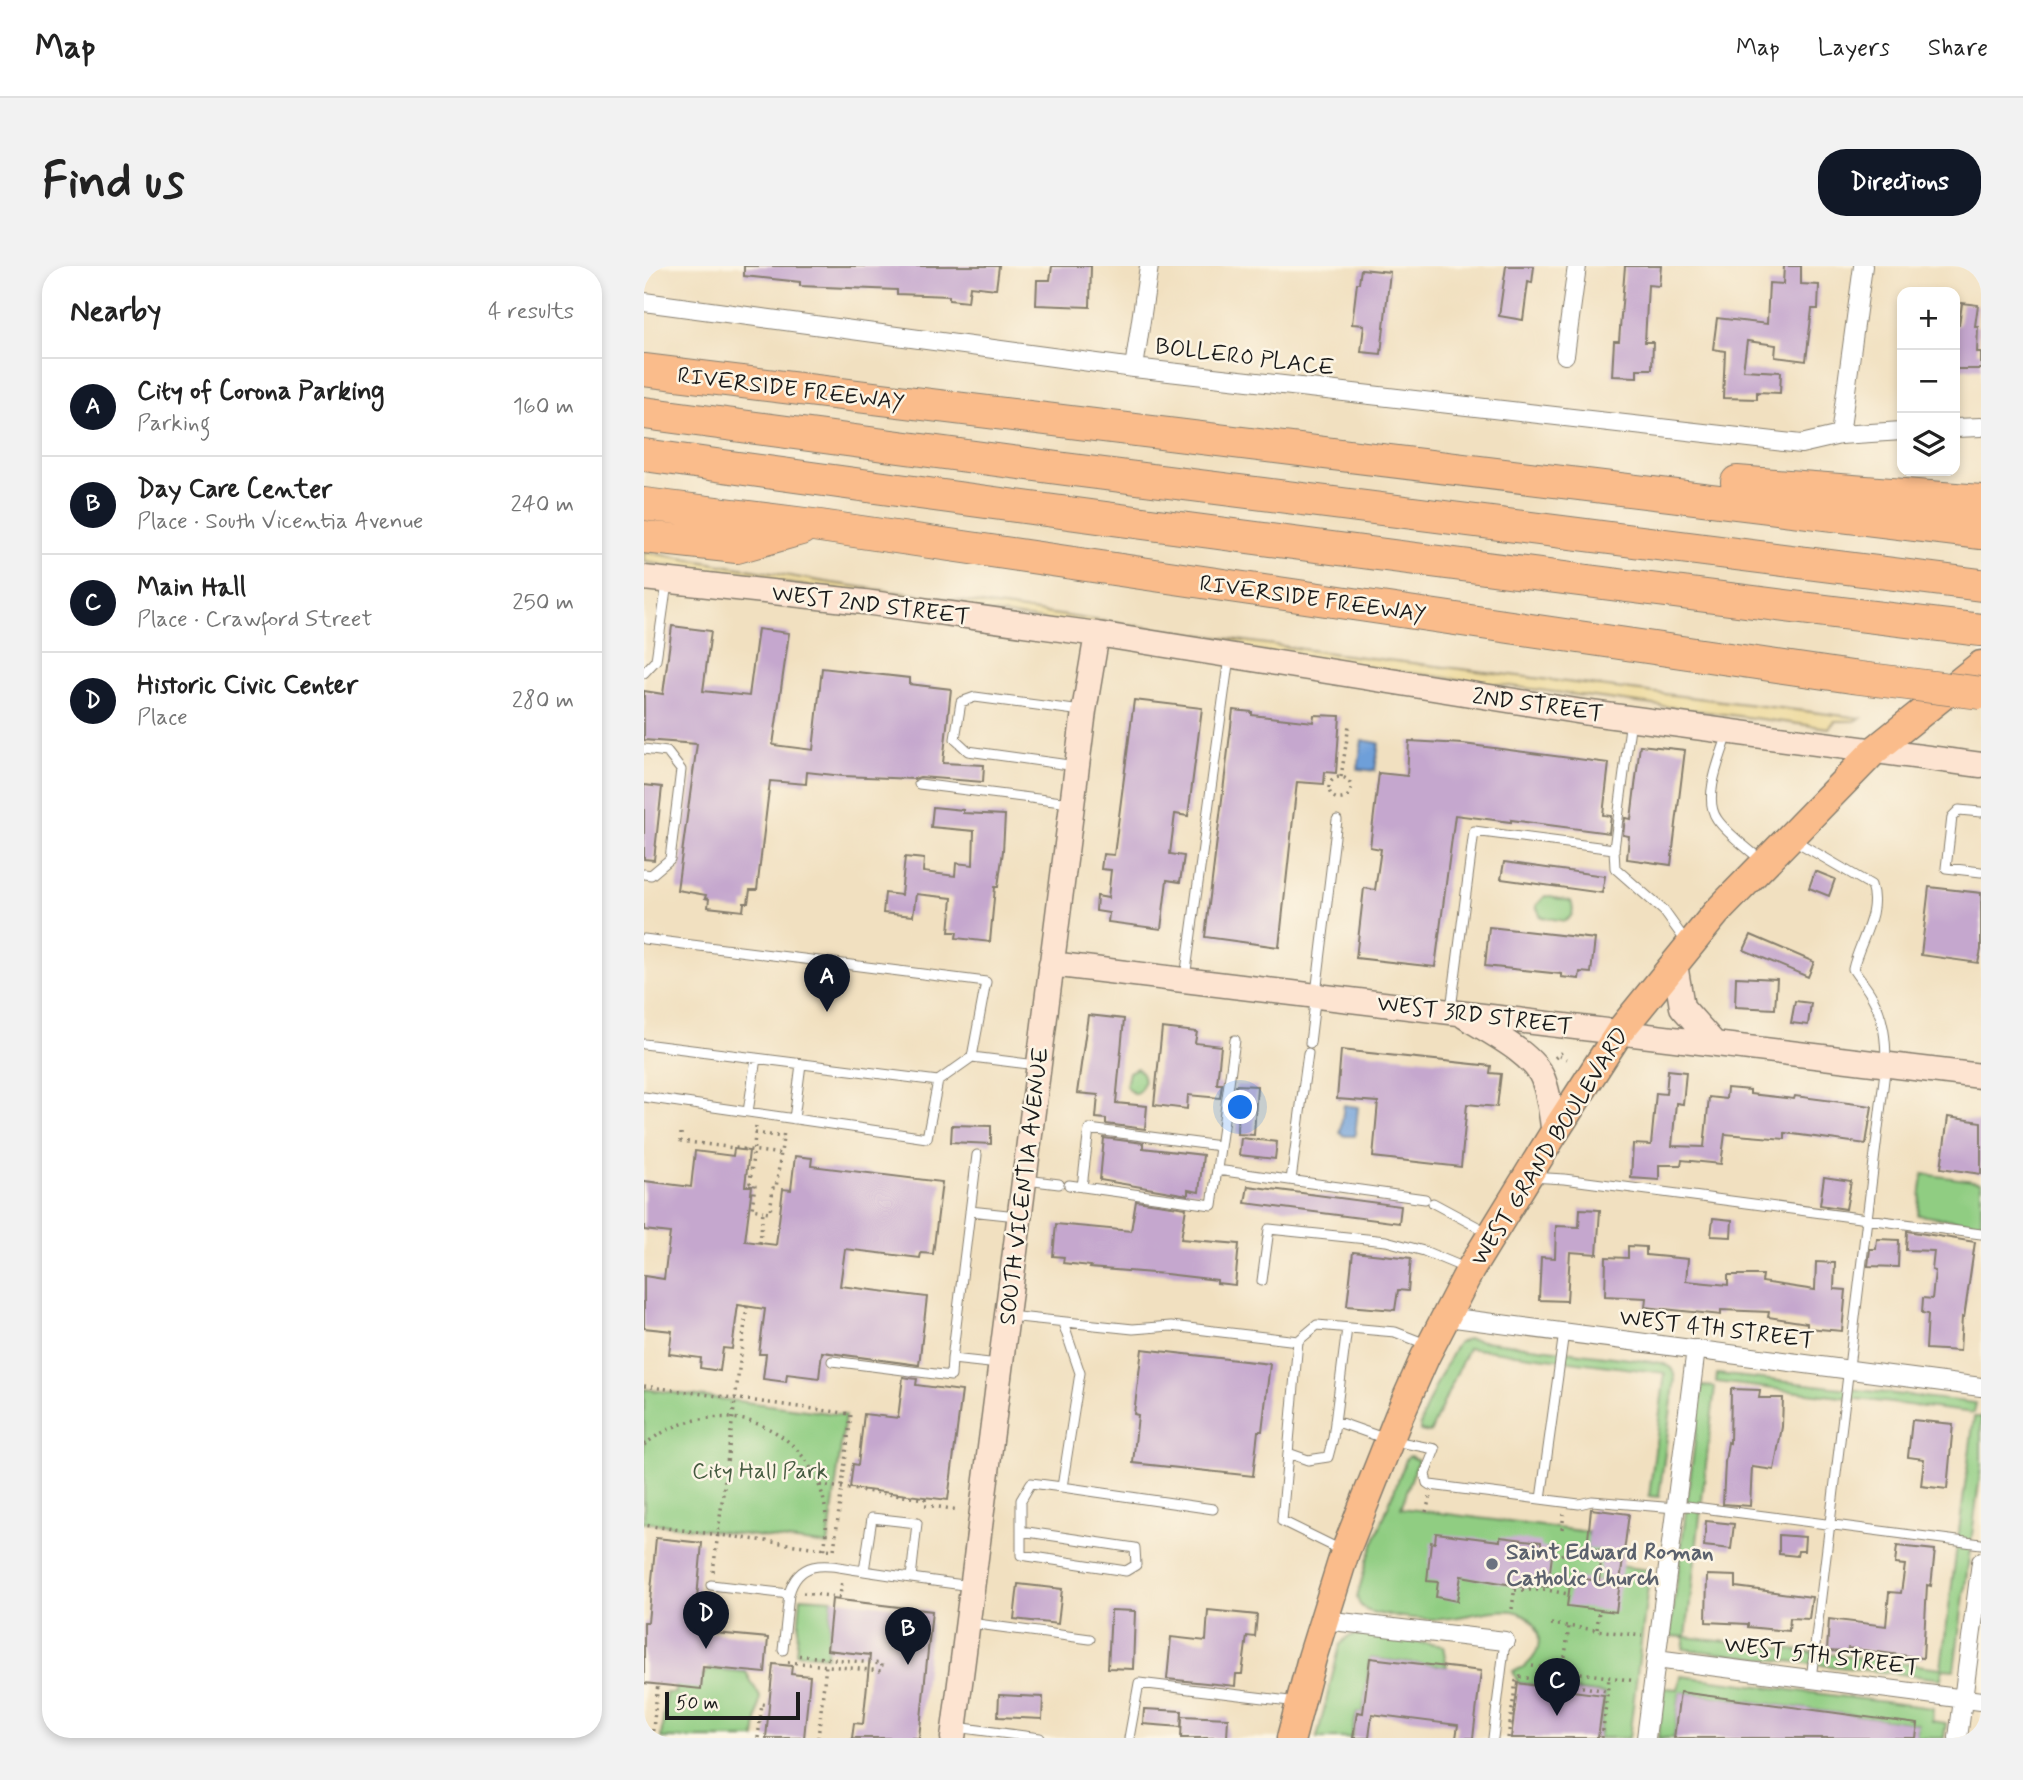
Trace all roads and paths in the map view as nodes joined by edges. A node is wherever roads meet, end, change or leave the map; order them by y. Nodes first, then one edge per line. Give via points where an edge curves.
1 (1149, 266) edge
2 (1577, 266) edge
3 (1863, 266) edge
4 (644, 302) edge
5 (1565, 355) dead end
6 (1134, 368) junction
7 (644, 370) edge
8 (644, 412) edge
9 (1981, 427) edge
10 (1960, 428) edge
11 (1897, 431) edge
12 (1840, 435) junction
13 (1202, 439) junction
14 (644, 455) edge
15 (1981, 501) edge
16 (644, 504) edge
17 (813, 525) junction
18 (1981, 533) edge
19 (644, 537) edge
20 (655, 580) edge
21 (1981, 585) edge
22 (1981, 630) edge
23 (1097, 634) junction
24 (1229, 657) junction
25 (1981, 665) edge
26 (644, 673) edge
27 (1981, 693) edge
28 (1084, 711) junction
29 (1632, 718) junction
30 (1349, 725) dead end
31 (1729, 731) junction
32 (644, 749) edge
33 (1875, 750) junction
34 (1981, 765) edge
35 (1077, 766) junction
36 (1341, 777) junction
37 (919, 784) dead end
38 (1072, 803) junction
39 (1981, 813) edge
40 (1337, 820) dead end
41 (1789, 837) junction
42 (1614, 849) junction
43 (1763, 862) junction
44 (1981, 872) edge
45 (644, 874) edge
46 (644, 939) edge
47 (1682, 955) junction
48 (1052, 964) junction
49 (1184, 980) junction
50 (1316, 995) junction
51 (1454, 1011) junction
52 (1620, 1031) junction
53 (1235, 1040) dead end
54 (1713, 1042) junction
55 (644, 1044) edge
56 (1559, 1056) dead end
57 (972, 1057) junction
58 (756, 1058) junction
59 (1566, 1059) dead end
60 (1886, 1063) junction
61 (801, 1064) junction
62 (1039, 1065) junction
63 (1981, 1076) edge
64 (937, 1081) junction
65 (644, 1097) edge
66 (748, 1112) junction
67 (794, 1119) junction
68 (681, 1133) dead end
69 (1555, 1133) junction
70 (1220, 1146) junction
71 (754, 1150) junction
72 (781, 1154) junction
73 (976, 1155) dead end
74 (1217, 1170) junction
75 (1527, 1177) junction
76 (1024, 1180) junction
77 (1291, 1180) junction
78 (1082, 1187) junction
79 (763, 1211) junction
80 (970, 1211) junction
81 (1019, 1217) junction
82 (1866, 1220) junction
83 (1490, 1234) junction
84 (1981, 1234) edge
85 (760, 1243) dead end
86 (1470, 1270) junction
87 (1262, 1281) dead end
88 (747, 1307) dead end
89 (1007, 1316) junction
90 (1447, 1317) junction
91 (1063, 1323) junction
92 (1347, 1328) junction
93 (1564, 1332) junction
94 (1298, 1341) junction
95 (1431, 1346) junction
96 (1696, 1349) junction
97 (952, 1359) junction
98 (832, 1361) dead end
99 (1000, 1364) junction
100 (1847, 1369) junction
101 (644, 1386) edge
102 (1981, 1387) edge
103 (735, 1398) junction
104 (732, 1417) junction
105 (1335, 1421) junction
106 (1389, 1440) junction
107 (644, 1445) edge
108 (1288, 1453) junction
109 (820, 1485) junction
110 (1062, 1487) junction
111 (842, 1488) junction
112 (1541, 1499) junction
113 (1675, 1508) junction
114 (1213, 1509) dead end
115 (959, 1510) dead end
116 (644, 1525) edge
117 (1829, 1525) junction
118 (1021, 1531) junction
119 (718, 1535) junction
120 (1981, 1544) edge
121 (1574, 1548) dead end
122 (824, 1549) junction
123 (1345, 1552) junction
124 (1561, 1555) dead end
125 (1981, 1562) edge
126 (822, 1565) junction
127 (864, 1571) junction
128 (911, 1578) junction
129 (711, 1585) joint
130 (972, 1586) junction
131 (800, 1593) dead end
132 (789, 1594) junction
133 (1568, 1594) dead end
134 (1512, 1609) dead end
135 (1599, 1610) dead end
136 (1324, 1620) junction
137 (968, 1623) junction
138 (1551, 1623) dead end
139 (1569, 1626) junction
140 (1597, 1630) junction
141 (1642, 1636) dead end
142 (1090, 1639) dead end
143 (1505, 1641) joint
144 (783, 1650) dead end
145 (793, 1654) dead end
146 (777, 1660) dead end
147 (1656, 1660) junction
148 (826, 1665) junction
149 (1532, 1666) dead end
150 (1563, 1671) junction
151 (1609, 1677) junction
152 (1811, 1679) junction
153 (1636, 1681) dead end
154 (658, 1684) dead end
155 (1608, 1691) junction
156 (1972, 1699) edge
157 (1300, 1703) junction
158 (769, 1705) dead end
159 (954, 1733) edge
160 (1007, 1736) edge
161 (652, 1738) edge
162 (758, 1738) edge
163 (818, 1738) edge
164 (1040, 1738) edge
165 (1129, 1738) edge
166 (1292, 1738) edge
167 (1493, 1738) edge
168 (1508, 1738) edge
169 (1602, 1738) edge
170 (1646, 1738) edge
171 (1958, 1738) edge

1 - 6 street
2 - 5 street
3 - 12 street
4 - 6 street, BOLLERO PLACE
6 - 12 street, BOLLERO PLACE via 1801,444
7 - 13 highway, RIVERSIDE FREEWAY
8 - 21 highway
9 - 10 street
11 - 12 street, BOLLERO PLACE
13 - 15 highway
13 - 18 highway, RIVERSIDE FREEWAY
14 - 22 highway via 1104,519
16 - 17 highway, RIVERSIDE FREEWAY
17 - 19 highway via 737,547
17 - 27 highway, RIVERSIDE FREEWAY, bridge
20 - 23 street, WEST 2ND STREET via 864,602
20 - 26 lane via 656,660
23 - 24 street, 2ND STREET
23 - 28 street, SOUTH VICENTIA AVENUE
24 - 29 street, 2ND STREET
24 - 49 lane
25 - 33 main road, WEST GRAND BOULEVARD
28 - 35 street, SOUTH VICENTIA AVENUE
28 - 35 lane via 975,698 961,702 955,739 968,751
29 - 31 street, 2ND STREET
29 - 42 lane
30 - 36 path
31 - 33 street, 2ND STREET
31 - 43 lane via 1715,771 1712,800 1716,818
32 - 45 lane via 667,752 681,770 670,859
33 - 34 street, 2ND STREET
33 - 41 main road, WEST GRAND BOULEVARD
35 - 38 street, SOUTH VICENTIA AVENUE
36 - 36 path via 1334,778 1329,787 1339,799 1352,789 1348,779
37 - 38 lane
38 - 48 street, SOUTH VICENTIA AVENUE
39 - 44 lane via 1959,810 1952,817 1945,868
40 - 50 lane
41 - 43 main road, WEST GRAND BOULEVARD
41 - 60 lane via 1871,885 1875,897 1869,929 1853,969 1881,1017
42 - 47 lane via 1615,868 1664,911
42 - 51 lane via 1474,831
43 - 47 main road, WEST GRAND BOULEVARD
46 - 57 lane via 986,982
47 - 52 main road, WEST GRAND BOULEVARD
47 - 54 street via 1682,1007
48 - 49 street, WEST 3RD STREET
48 - 62 street, SOUTH VICENTIA AVENUE
49 - 50 street, WEST 3RD STREET
50 - 51 street, WEST 3RD STREET
50 - 77 lane
51 - 52 street, WEST 3RD STREET
51 - 69 street via 1526,1056 1537,1068 1544,1080
52 - 54 street, WEST 3RD STREET
52 - 69 main road, WEST GRAND BOULEVARD
53 - 70 lane
54 - 60 street, WEST 3RD STREET
55 - 58 lane
56 - 59 path
57 - 62 lane
57 - 64 lane
58 - 61 lane
58 - 66 lane
60 - 63 street, WEST 3RD STREET
60 - 82 lane
61 - 64 lane
61 - 67 lane
62 - 76 street, SOUTH VICENTIA AVENUE
64 - 67 lane via 927,1138
65 - 66 lane
66 - 67 lane
68 - 71 path via 681,1141
69 - 75 main road, WEST GRAND BOULEVARD
70 - 74 lane
70 - 78 lane via 1089,1129
71 - 72 path
71 - 72 path via 755,1133 783,1137
71 - 79 path via 752,1209
72 - 79 path via 770,1212
73 - 80 lane
74 - 77 lane
74 - 78 lane via 1212,1205
75 - 82 lane
75 - 83 main road, WEST GRAND BOULEVARD
76 - 78 lane
76 - 81 street, SOUTH VICENTIA AVENUE
77 - 83 lane via 1429,1201
79 - 85 path
80 - 81 lane
80 - 97 lane
81 - 89 street, SOUTH VICENTIA AVENUE
82 - 84 lane
82 - 100 lane
83 - 86 main road, WEST GRAND BOULEVARD
86 - 87 lane via 1386,1241 1269,1229
86 - 90 main road, WEST GRAND BOULEVARD
88 - 103 path
89 - 91 lane
89 - 99 street, SOUTH VICENTIA AVENUE
90 - 93 street, WEST 4TH STREET
90 - 95 main road, WEST GRAND BOULEVARD
91 - 94 lane via 1133,1329 1171,1326
91 - 110 lane via 1080,1373
92 - 94 lane via 1317,1325
92 - 95 lane via 1395,1332
92 - 105 lane
93 - 96 street, WEST 4TH STREET
93 - 112 lane
94 - 108 lane
95 - 106 main road, WEST GRAND BOULEVARD
96 - 100 street, WEST 4TH STREET
96 - 113 street
97 - 98 lane via 951,1376
97 - 99 lane
99 - 130 street, SOUTH VICENTIA AVENUE
100 - 102 street, WEST 4TH STREET
100 - 117 lane
101 - 103 path
103 - 104 path
103 - 111 path via 851,1414
104 - 107 path via 694,1419
104 - 109 path via 750,1420 784,1438
104 - 119 path
105 - 106 lane
105 - 108 lane via 1328,1457 1308,1460
106 - 112 lane via 1434,1450 1425,1474 1430,1485
106 - 123 main road, WEST GRAND BOULEVARD
108 - 123 lane via 1282,1521
109 - 111 path
109 - 122 path via 825,1506
110 - 114 lane
110 - 118 lane via 1031,1483 1021,1500
111 - 115 path via 925,1499 925,1505
111 - 122 path via 834,1550
112 - 113 lane
113 - 117 lane
113 - 147 street
116 - 119 path
117 - 120 lane
117 - 152 lane
118 - 118 lane via 1021,1555 1126,1571 1136,1565 1135,1548
119 - 122 path
119 - 129 path
121 - 124 path
122 - 126 path
123 - 136 main road, WEST GRAND BOULEVARD
125 - 156 street
126 - 127 lane
126 - 131 path via 842,1580 840,1597
126 - 132 lane via 799,1573
127 - 128 lane
127 - 128 lane via 872,1518 917,1523
128 - 130 lane
129 - 132 lane
130 - 137 street, SOUTH VICENTIA AVENUE
132 - 144 lane
133 - 134 path via 1515,1588
135 - 140 path
136 - 143 street
136 - 157 main road, WEST GRAND BOULEVARD
137 - 142 lane
137 - 159 street, SOUTH VICENTIA AVENUE
138 - 139 path
139 - 140 path
139 - 150 path
140 - 141 path
143 - 167 lane
145 - 148 path via 882,1664 881,1671
146 - 148 path
147 - 152 street, WEST 5TH STREET
147 - 170 street
148 - 163 path
149 - 150 path
150 - 151 path
151 - 153 path
151 - 155 path
152 - 156 street, WEST 5TH STREET
154 - 161 path
155 - 168 path via 1520,1677
155 - 169 path
156 - 171 street
157 - 165 lane via 1139,1683
157 - 166 main road, WEST GRAND BOULEVARD
158 - 162 path via 762,1703
159 - 160 lane
160 - 164 lane

